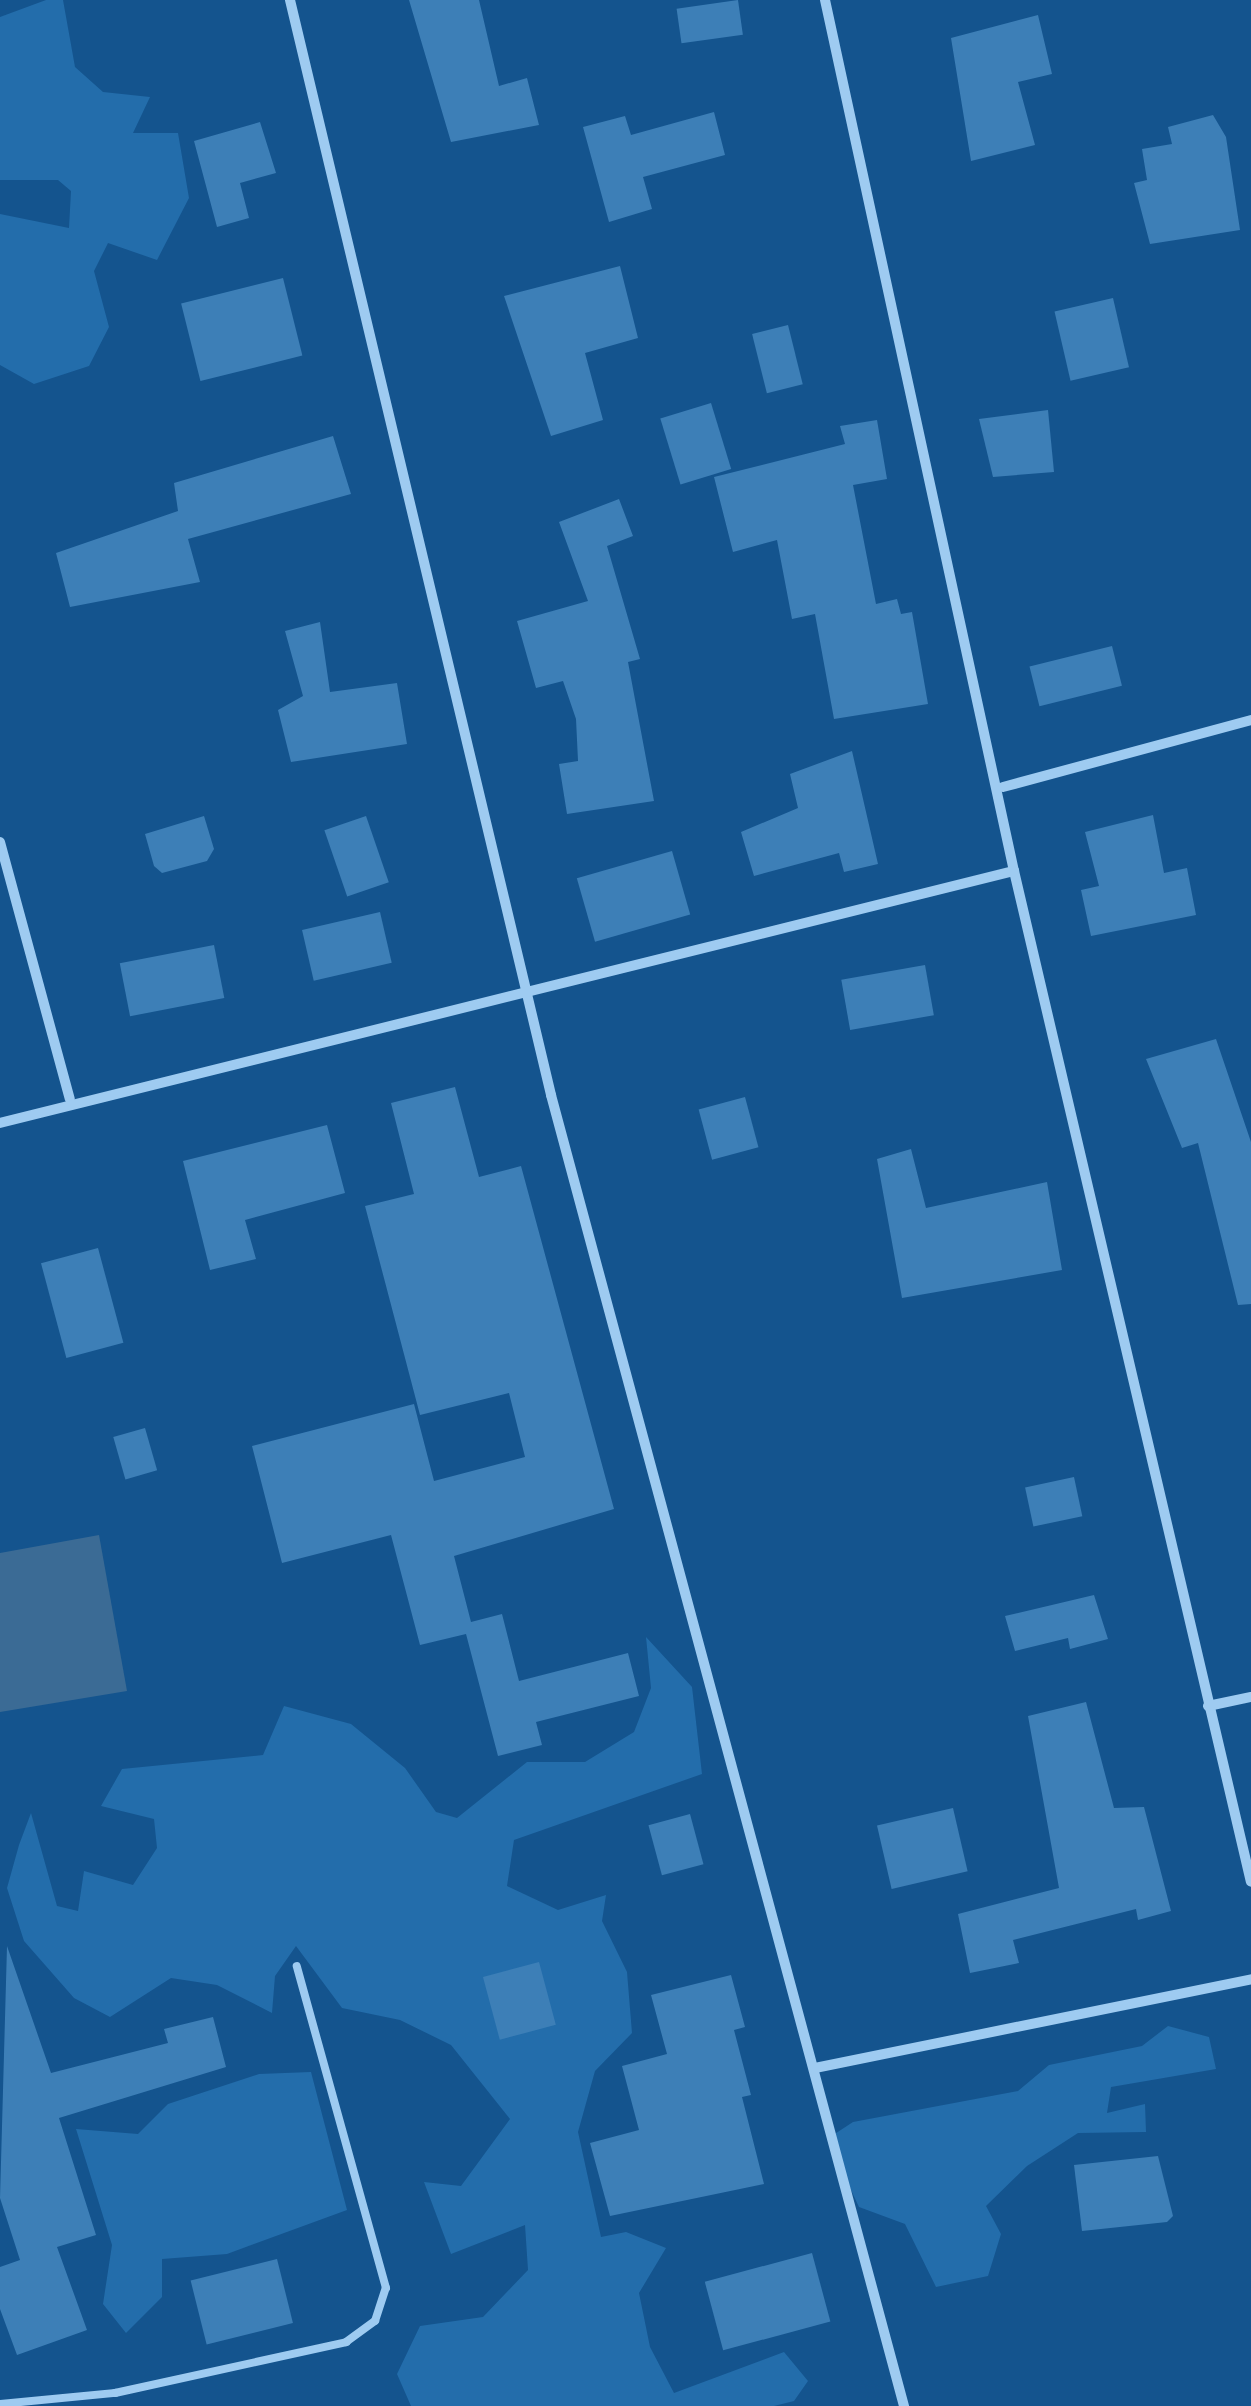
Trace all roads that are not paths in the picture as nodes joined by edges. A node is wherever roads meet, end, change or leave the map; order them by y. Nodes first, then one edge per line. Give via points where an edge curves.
1 (290, 0) edge
2 (825, 0) edge
3 (1251, 720) edge
4 (1003, 787) junction
5 (0, 842) edge
6 (1014, 871) junction
7 (529, 986) junction
8 (70, 1099) junction
9 (0, 1123) edge
10 (1251, 1697) edge
11 (1208, 1706) junction
12 (1251, 1882) edge
13 (298, 1966) dead end
14 (1251, 1978) edge
15 (815, 2068) junction
16 (0, 2404) edge
17 (904, 2406) edge

1 - 7 street
2 - 4 street
3 - 4 street
4 - 6 street
5 - 8 street
6 - 7 street
6 - 11 street
7 - 8 street
7 - 15 street
8 - 9 street
10 - 11 street
11 - 12 street
13 - 16 lane via 386,2288 376,2321 346,2342 192,2376
14 - 15 street
15 - 17 street

